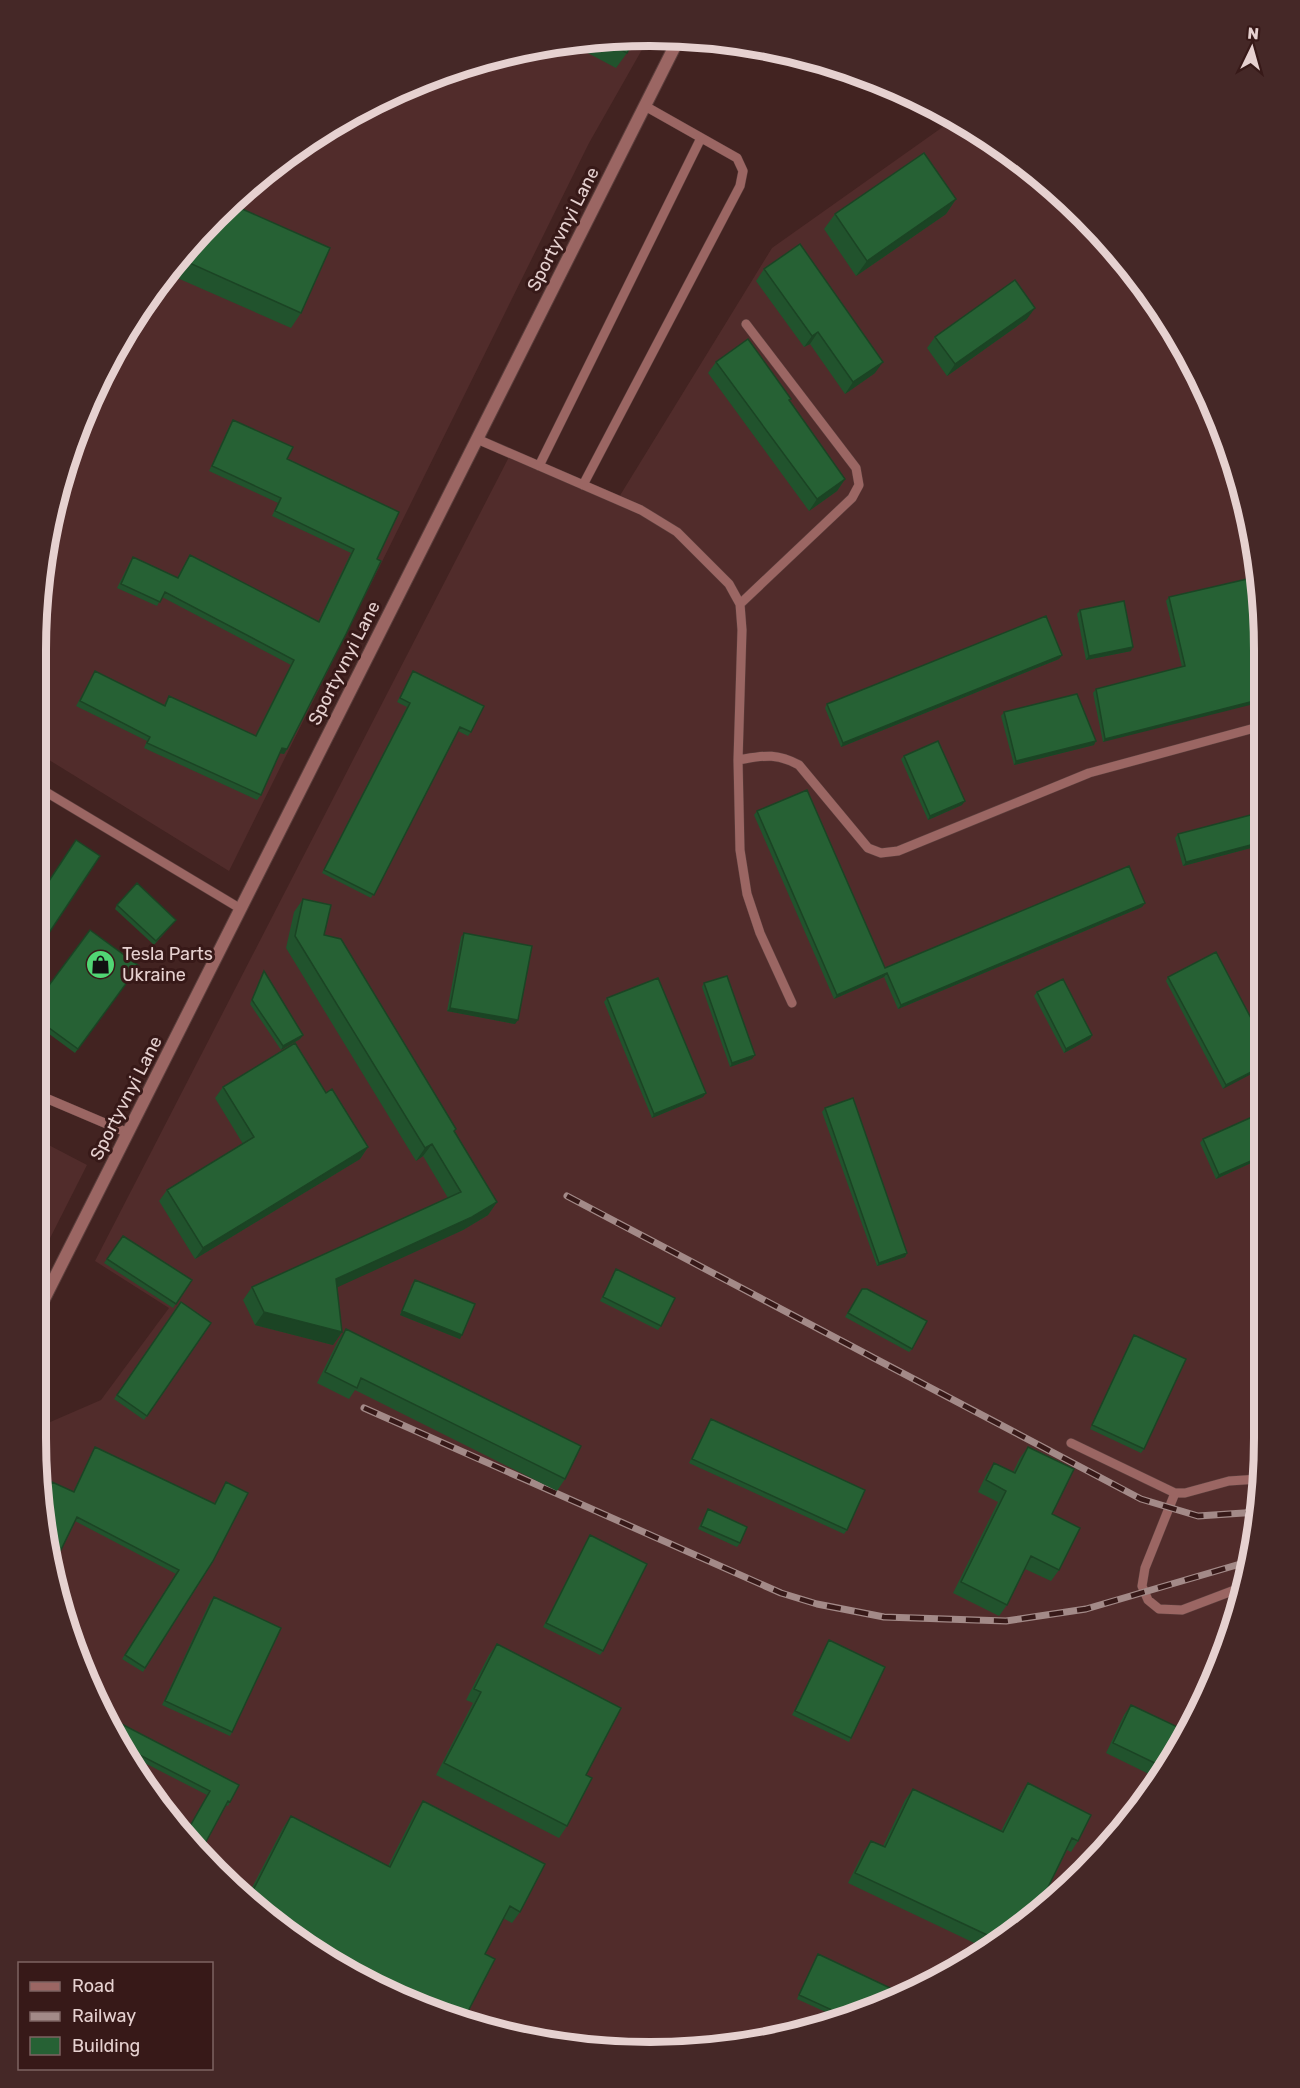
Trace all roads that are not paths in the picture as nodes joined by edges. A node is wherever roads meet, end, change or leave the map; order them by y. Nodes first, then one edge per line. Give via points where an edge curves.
1 (674, 47) edge
2 (645, 106) junction
3 (701, 138) junction
4 (746, 324) dead end
5 (477, 439) junction
6 (539, 466) junction
7 (583, 485) junction
8 (740, 604) junction
9 (1254, 728) edge
10 (738, 759) junction
11 (46, 792) edge
12 (241, 909) junction
13 (792, 1003) dead end
14 (46, 1098) edge
15 (128, 1133) junction
16 (46, 1295) edge
17 (1071, 1443) dead end
18 (1252, 1479) edge
19 (1175, 1493) junction
20 (1234, 1590) edge

1 - 2 street, Sportyvnyi Lane
2 - 3 lane
2 - 5 street, Sportyvnyi Lane
3 - 6 lane
3 - 7 lane via 737,158 742,171 740,186
4 - 8 lane via 856,468 860,484 852,498
5 - 6 lane
5 - 12 street, Sportyvnyi Lane
6 - 7 lane
7 - 8 lane via 641,510 677,532 729,584
8 - 10 lane
9 - 10 lane via 1089,773 898,851 881,853 868,848 799,765 783,756
10 - 13 lane via 740,850 747,894
11 - 12 lane
12 - 15 street, Sportyvnyi Lane
14 - 15 lane
15 - 16 street, Sportyvnyi Lane
17 - 19 lane
18 - 19 lane
19 - 20 lane via 1145,1568 1142,1586 1148,1600 1159,1609 1182,1610

